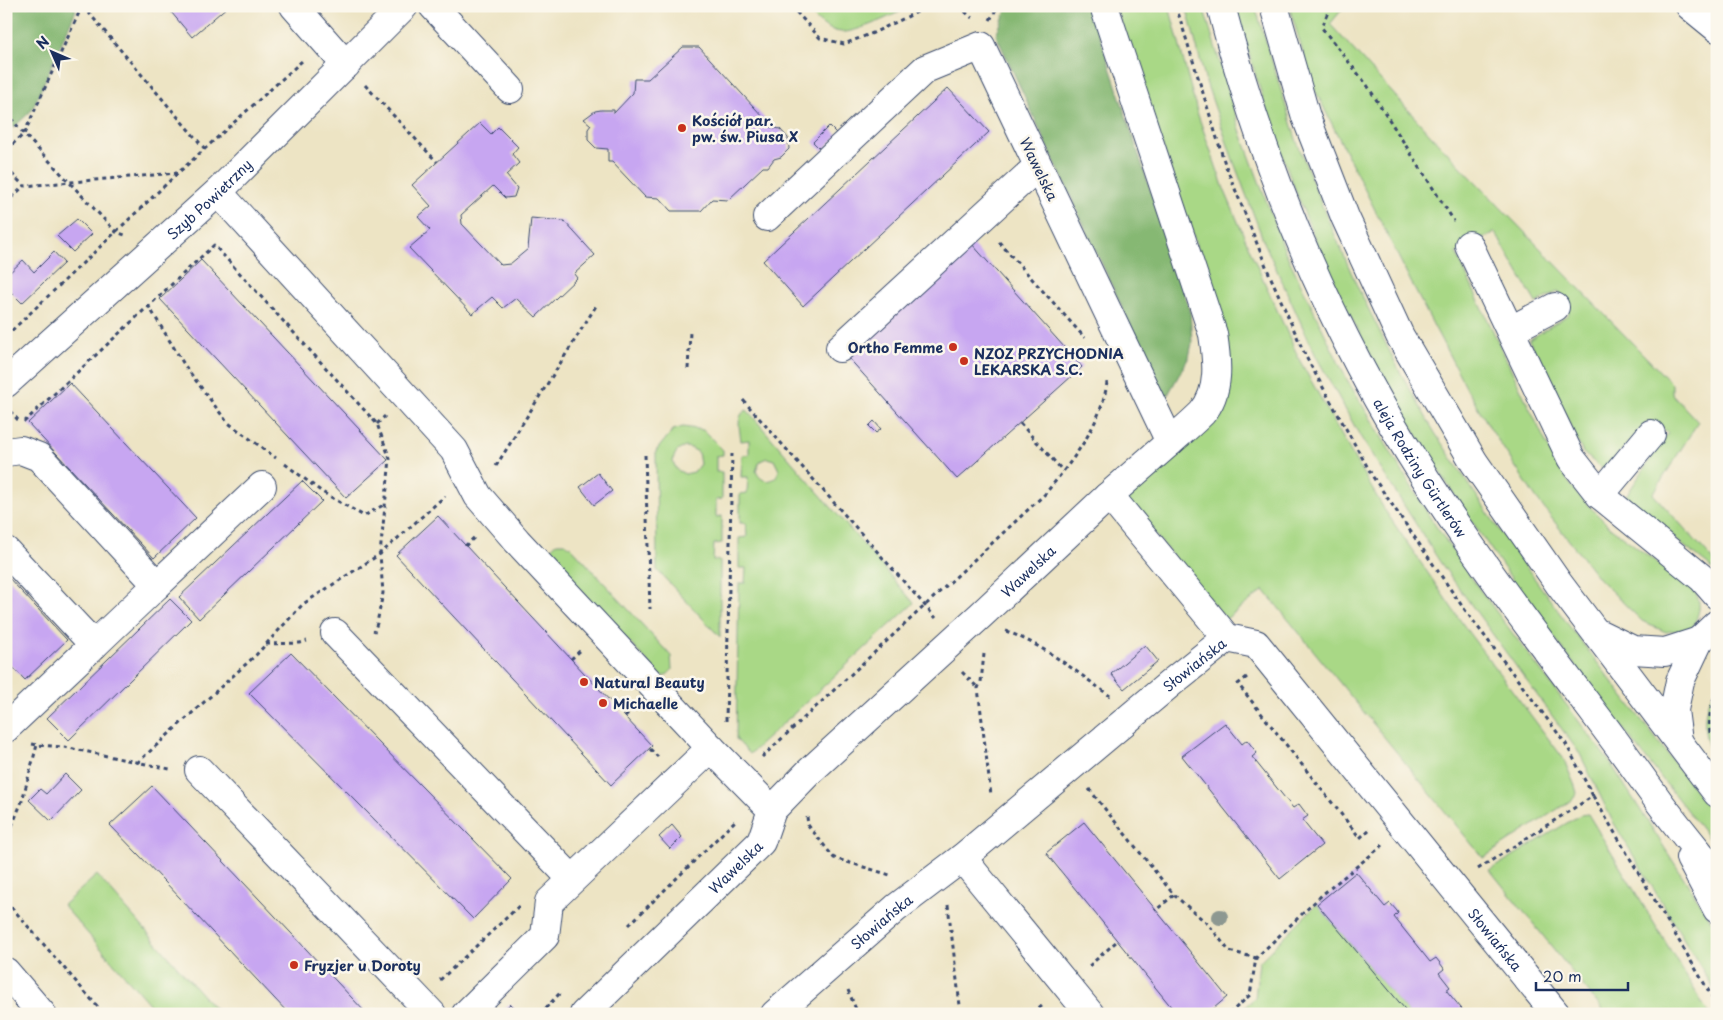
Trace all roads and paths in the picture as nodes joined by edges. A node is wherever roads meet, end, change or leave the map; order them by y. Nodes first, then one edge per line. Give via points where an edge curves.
1 (83, 6) edge
2 (294, 6) edge
3 (404, 6) edge
4 (433, 6) edge
5 (791, 6) edge
6 (930, 6) edge
7 (1104, 6) edge
8 (1220, 6) edge
9 (1274, 6) edge
10 (1330, 6) edge
11 (1690, 6) edge
12 (1717, 28) edge
13 (324, 40) junction
14 (346, 65) junction
15 (510, 89) dead end
16 (6, 112) edge
17 (24, 134) junction
18 (205, 149) junction
19 (6, 150) edge
20 (437, 162) dead end
21 (1038, 166) junction
22 (6, 168) edge
23 (178, 173) junction
24 (69, 182) junction
25 (24, 186) junction
26 (218, 192) junction
27 (6, 202) edge
28 (767, 218) dead end
29 (979, 220) junction
30 (116, 232) junction
31 (1469, 245) joint
32 (148, 305) junction
33 (596, 306) dead end
34 (1555, 307) dead end
35 (1510, 330) junction
36 (690, 332) dead end
37 (6, 336) edge
38 (1092, 345) dead end
39 (840, 348) dead end
40 (688, 369) dead end
41 (1108, 376) dead end
42 (6, 383) edge
43 (743, 400) dead end
44 (6, 407) edge
45 (1020, 423) dead end
46 (1651, 434) dead end
47 (1170, 442) junction
48 (6, 452) edge
49 (732, 454) dead end
50 (645, 455) dead end
51 (1063, 471) junction
52 (262, 486) dead end
53 (474, 487) junction
54 (1045, 494) dead end
55 (1600, 495) junction
56 (1107, 497) junction
57 (386, 503) junction
58 (6, 551) edge
59 (380, 554) junction
60 (157, 585) junction
61 (1717, 595) edge
62 (650, 609) dead end
63 (1000, 628) dead end
64 (1596, 632) junction
65 (1708, 632) edge
66 (335, 633) dead end
67 (1227, 638) junction
68 (954, 639) junction
69 (309, 641) dead end
70 (266, 644) junction
71 (94, 645) junction
72 (985, 648) dead end
73 (362, 661) junction
74 (1248, 675) dead end
75 (967, 677) dead end
76 (978, 688) junction
77 (1717, 690) edge
78 (1134, 714) junction
79 (6, 728) edge
80 (1711, 739) dead end
81 (1678, 741) junction
82 (711, 748) junction
83 (138, 763) junction
84 (166, 768) dead end
85 (199, 770) dead end
86 (801, 780) junction
87 (1089, 788) dead end
88 (1717, 793) edge
89 (1661, 804) junction
90 (772, 810) junction
91 (1405, 827) junction
92 (1372, 828) dead end
93 (996, 830) junction
94 (6, 841) edge
95 (953, 865) junction
96 (880, 872) dead end
97 (1717, 875) edge
98 (572, 879) junction
99 (1454, 888) junction
100 (1174, 895) junction
101 (526, 899) dead end
102 (6, 901) edge
103 (1717, 909) edge
104 (1156, 910) dead end
105 (1117, 940) dead end
106 (1256, 958) junction
107 (1088, 967) dead end
108 (6, 972) edge
109 (1717, 1005) edge
110 (426, 1007) edge
111 (1041, 1007) dead end
112 (42, 1014) edge
113 (104, 1014) edge
114 (466, 1014) edge
115 (584, 1014) edge
116 (775, 1014) edge
117 (961, 1014) edge
118 (1033, 1014) edge
119 (1090, 1014) edge
120 (1230, 1014) edge
121 (1556, 1014) edge

1 - 17 path
1 - 18 path
2 - 13 street
3 - 14 street, Szyb Powietrzny
4 - 15 street
5 - 6 path via 820,38 844,44
7 - 47 street via 1213,334 1217,360 1215,388 1203,411
8 - 89 street, aleja Rodziny Gürtlerów via 1259,135 1304,252 1359,365 1413,459 1513,607
9 - 64 street via 1310,126 1345,217 1400,336 1474,462
10 - 31 path via 1322,28 1367,85
11 - 12 street
13 - 14 street
13 - 18 path
14 - 20 path
14 - 26 street, Szyb Powietrzny
16 - 17 path
17 - 19 path
17 - 24 path
18 - 23 path
21 - 28 street, Wawelska via 981,46 925,69
21 - 29 street
21 - 47 street, Wawelska
22 - 25 path
23 - 24 path
23 - 30 path
24 - 25 path
24 - 30 path
25 - 27 path
26 - 42 street, Szyb Powietrzny
26 - 53 street via 454,450
29 - 38 path
29 - 39 street
30 - 37 path
31 - 35 street
32 - 44 path via 22,423
32 - 57 path via 185,366 227,422 322,492 364,516
32 - 57 path via 214,245 377,424 390,459
33 - 53 path
34 - 35 street
35 - 55 street via 1571,458
36 - 40 path
41 - 51 path via 1105,398 1081,449
43 - 68 path
45 - 51 path
46 - 55 street
47 - 56 street, Wawelska
48 - 60 street via 20,450 39,457
49 - 82 path via 726,728
50 - 62 path
51 - 54 path
52 - 60 street
53 - 59 path via 454,488
53 - 82 street via 521,545
55 - 61 street via 1703,579
56 - 67 street via 1118,506
56 - 68 street, Wawelska
57 - 59 path
58 - 71 street
59 - 70 path via 303,604
59 - 73 path via 383,593 378,623
60 - 71 street
63 - 78 path via 1036,644
64 - 65 street via 1634,650 1665,652
64 - 81 street
65 - 81 street via 1680,681 1674,710
66 - 73 street
67 - 78 street, Słowiańska
67 - 91 street, Słowiańska via 1256,644
68 - 86 street, Wawelska
69 - 70 path
70 - 83 path
71 - 79 street
72 - 76 path
73 - 98 street
74 - 92 path via 1238,684 1360,838
75 - 76 path
76 - 93 path
77 - 80 path via 1708,721
78 - 93 street, Słowiańska
81 - 88 street
82 - 90 street
82 - 98 street
83 - 84 path
83 - 94 path via 64,747 37,746 22,801
85 - 110 street
86 - 90 street, Wawelska
86 - 96 path via 816,794 807,808 808,825 834,858
87 - 100 path
89 - 97 street, aleja Rodziny Gürtlerów
89 - 103 street
90 - 115 street, Wawelska via 761,842
91 - 99 street, Słowiańska
91 - 106 path via 1323,894
93 - 95 street, Słowiańska
95 - 116 street, Słowiańska via 896,908
95 - 117 path
95 - 119 street
98 - 114 street via 549,902 545,936
99 - 109 path via 1467,876 1594,796
99 - 121 street, Słowiańska
100 - 104 path
100 - 106 path via 1209,925 1229,952
101 - 110 path
102 - 113 path
105 - 107 path
106 - 120 path via 1250,996
108 - 112 street
111 - 118 path

